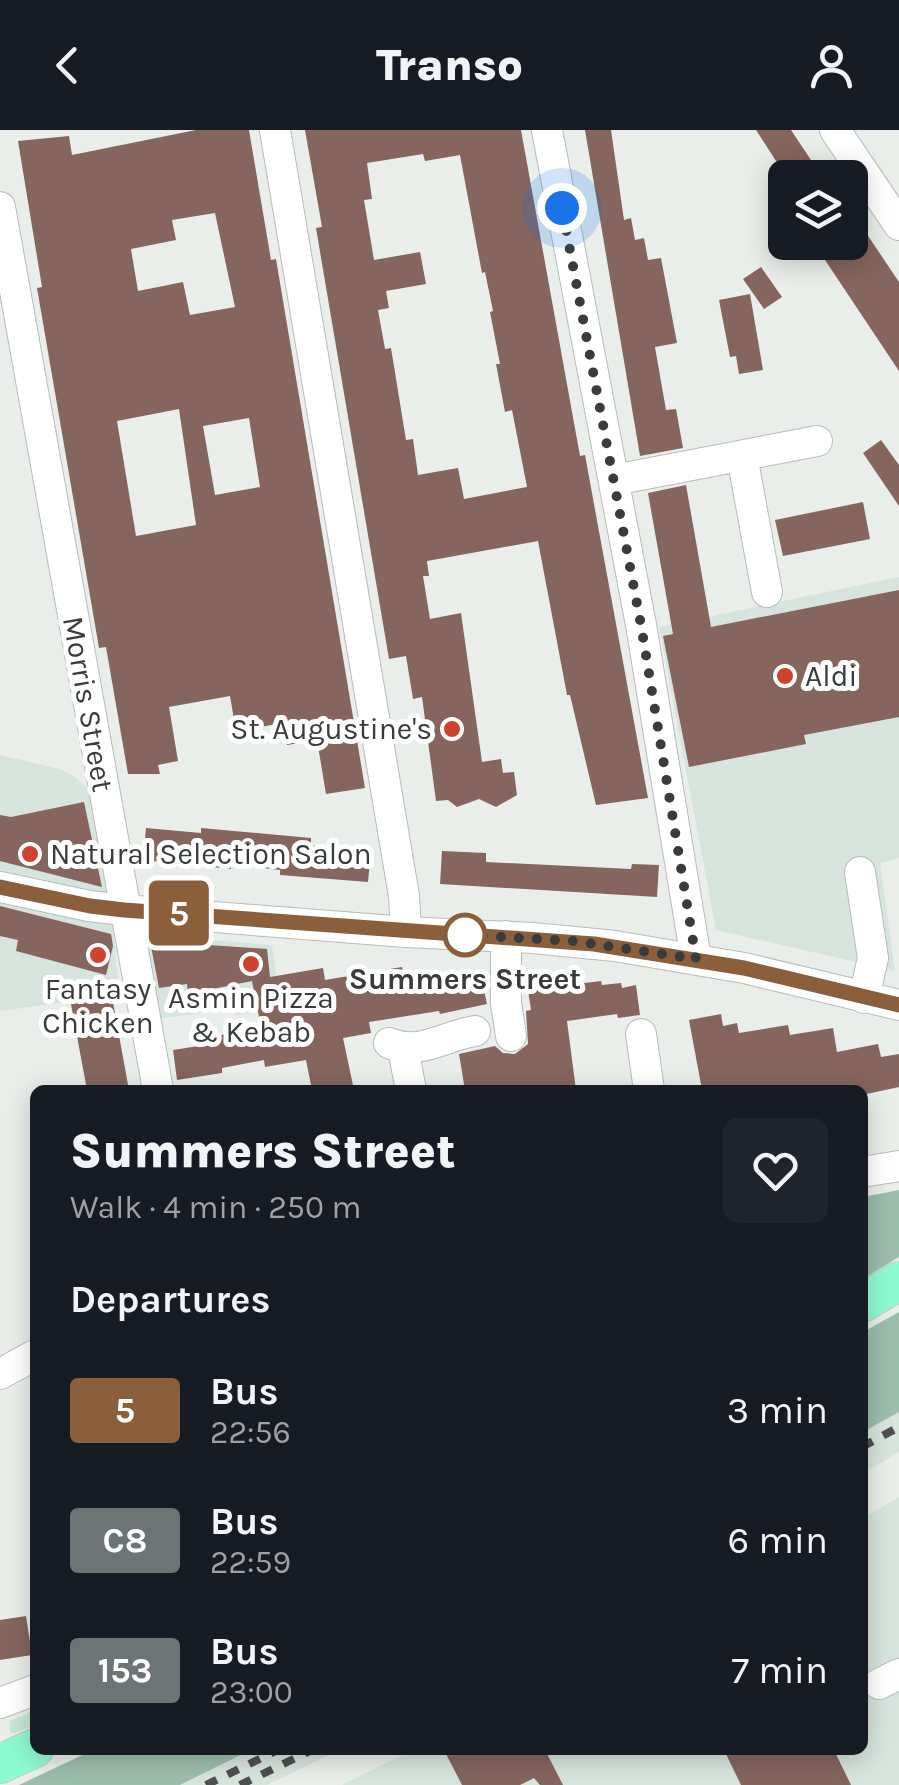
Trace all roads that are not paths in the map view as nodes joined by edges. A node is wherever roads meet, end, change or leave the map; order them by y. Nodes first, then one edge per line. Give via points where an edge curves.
1 (275, 130) edge
2 (547, 130) edge
3 (835, 130) edge
4 (0, 207) edge
5 (899, 225) edge
6 (817, 441) dead end
7 (742, 456) junction
8 (614, 480) junction
9 (767, 592) dead end
10 (860, 872) dead end
11 (0, 888) edge
12 (124, 910) junction
13 (406, 932) junction
14 (506, 936) junction
15 (696, 959) junction
16 (864, 998) junction
17 (899, 1006) edge
18 (475, 1032) dead end
19 (641, 1034) dead end
20 (512, 1036) dead end
21 (157, 1085) edge
22 (408, 1085) edge
23 (648, 1085) edge
24 (899, 1166) edge
25 (868, 1171) edge
26 (899, 1281) edge
27 (868, 1299) edge
28 (30, 1357) edge
29 (0, 1374) edge
30 (30, 1692) edge
31 (0, 1704) edge
32 (30, 1750) edge
33 (0, 1764) edge

1 - 13 street
2 - 8 street
3 - 5 street
4 - 12 street, Morris Street
6 - 7 street
7 - 8 street
7 - 9 street
8 - 15 street
10 - 16 street via 872,958
11 - 12 street
12 - 13 street
12 - 21 street, Morris Street
13 - 14 street
14 - 15 street
14 - 20 street
15 - 16 street
16 - 17 street
18 - 22 street via 396,1046
19 - 23 street
24 - 25 street
26 - 27 main road
28 - 29 street
30 - 31 street
32 - 33 main road

